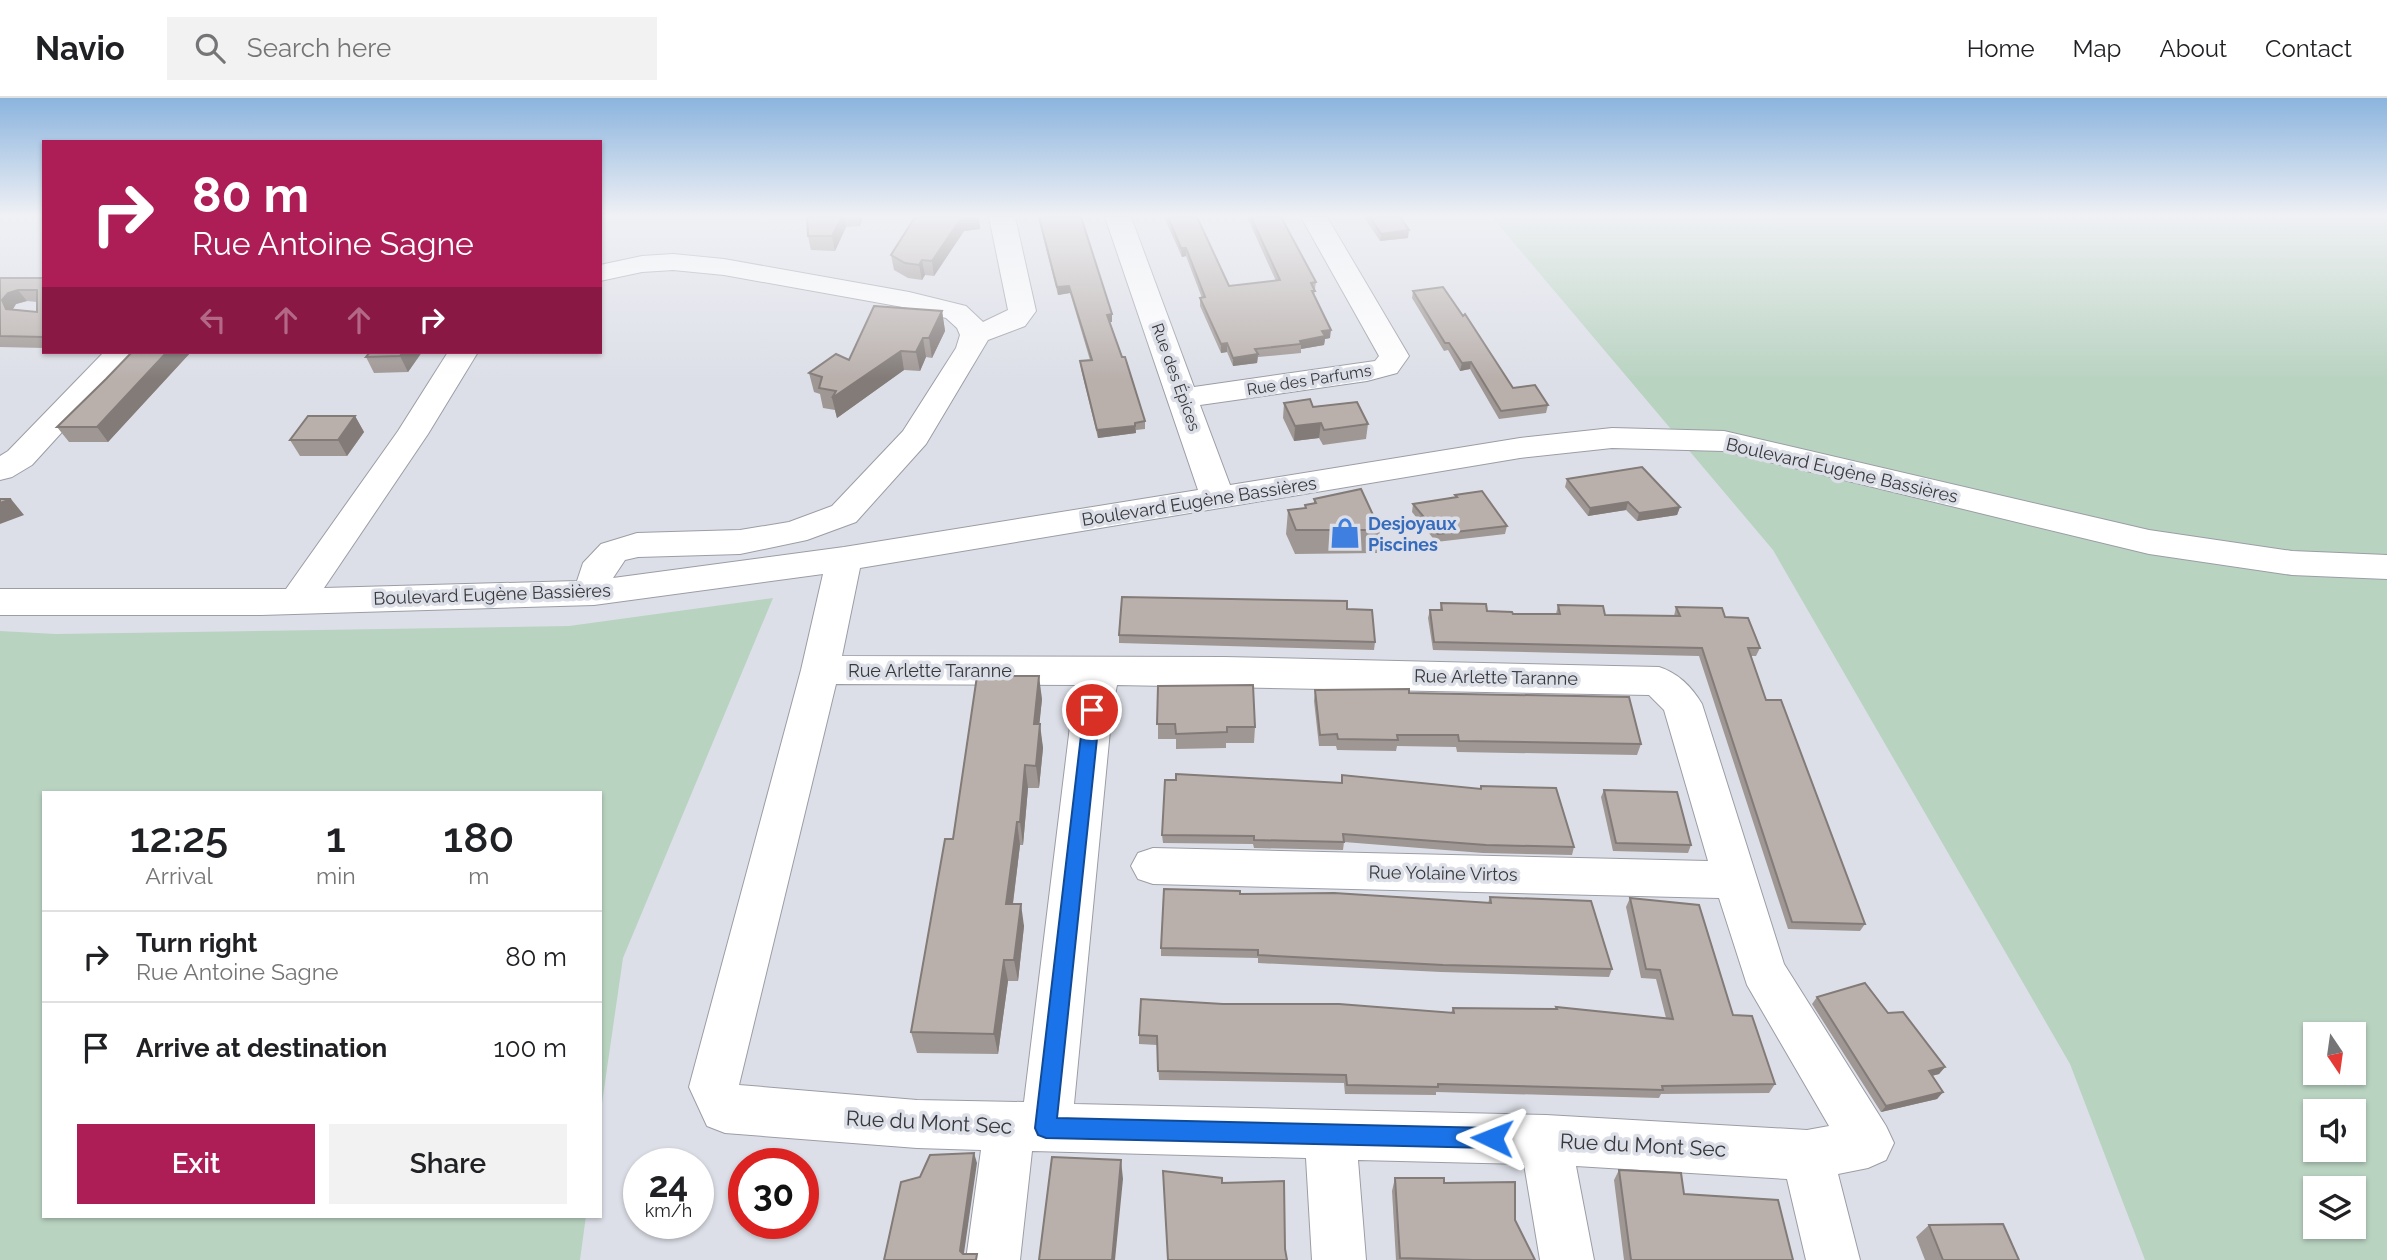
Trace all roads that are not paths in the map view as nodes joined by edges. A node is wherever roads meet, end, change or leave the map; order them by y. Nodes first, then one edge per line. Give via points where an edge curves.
1 (748, 271) edge
2 (1014, 271) edge
3 (1138, 271) edge
4 (1346, 271) edge
5 (975, 335) junction
6 (118, 354) edge
7 (462, 354) edge
8 (1185, 398) junction
9 (0, 470) edge
10 (1218, 498) junction
11 (844, 559) junction
12 (2387, 566) edge
13 (594, 593) junction
14 (296, 601) junction
15 (0, 602) edge
16 (820, 670) junction
17 (1100, 671) junction
18 (1153, 866) dead end
19 (1733, 880) junction
20 (1028, 1127) junction
21 (1330, 1133) junction
22 (1546, 1140) junction
23 (1868, 1143) joint
24 (1807, 1155) junction
25 (993, 1260) edge
26 (1339, 1260) edge
27 (1567, 1260) edge
28 (1833, 1260) edge

1 - 5 street via 956,312 971,324
2 - 5 street via 1022,311 1015,320
3 - 8 street, Rue des Épices
4 - 8 street, Rue des Parfums via 1394,356 1386,367
5 - 13 street via 915,437 844,514 795,532 740,542 637,545 613,552 596,572
6 - 9 street via 20,458
7 - 14 street
8 - 10 street, Rue des Épices
10 - 11 street, Boulevard Eugène Bassières
10 - 12 street, Boulevard Eugène Bassières via 1520,448 1612,438 1724,441 2150,542 2292,563
11 - 13 street, Boulevard Eugène Bassières
11 - 16 street, Rue du Mont Sec
13 - 14 street, Boulevard Eugène Bassières
14 - 15 street, Boulevard Eugène Bassières
16 - 17 street, Rue Arlette Taranne
16 - 20 street, Rue du Mont Sec via 714,1087 725,1109 917,1124
17 - 19 street, Rue Arlette Taranne via 1659,681 1682,704
17 - 20 street
18 - 19 street, Rue Yolaine Virtos
19 - 23 street, Rue Arlette Taranne via 1763,971
20 - 21 street, Rue du Mont Sec
20 - 25 street
21 - 22 street, Rue du Mont Sec
21 - 26 street
22 - 24 street, Rue du Mont Sec
22 - 27 street
23 - 24 street, Rue du Mont Sec
24 - 28 street

